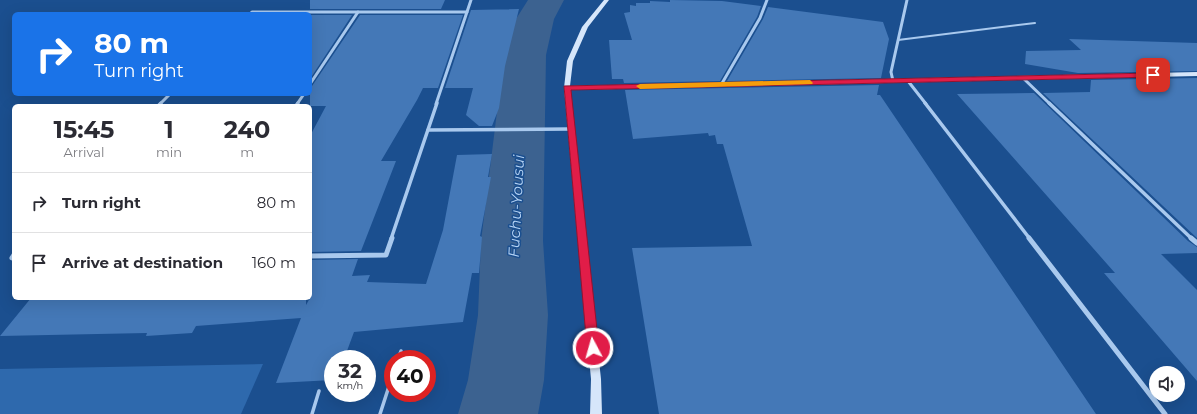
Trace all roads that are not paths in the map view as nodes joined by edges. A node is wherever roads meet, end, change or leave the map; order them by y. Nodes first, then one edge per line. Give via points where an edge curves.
1 (471, 0) edge
2 (607, 0) edge
3 (766, 0) edge
4 (907, 0) edge
5 (252, 12) edge
6 (312, 12) edge
7 (312, 12) edge
8 (358, 12) junction
9 (467, 12) junction
10 (1035, 23) dead end
11 (898, 40) junction
12 (1197, 74) edge
13 (1024, 78) junction
14 (312, 81) edge
15 (893, 81) junction
16 (908, 81) junction
17 (721, 85) junction
18 (567, 88) junction
19 (168, 96) edge
20 (160, 104) edge
21 (570, 129) junction
22 (428, 130) junction
23 (1197, 243) edge
24 (312, 256) edge
25 (319, 391) dead end
26 (384, 402) edge
27 (312, 414) edge
28 (380, 414) edge
29 (596, 414) edge
30 (1166, 414) edge

1 - 9 street
2 - 18 street via 585,27 570,61
3 - 17 street via 760,18
4 - 11 street
5 - 7 street
6 - 8 street
8 - 9 street
8 - 14 street
9 - 22 street
10 - 11 lane
11 - 15 street via 891,72
12 - 13 street
13 - 16 street
13 - 23 street
15 - 16 street
15 - 17 street
16 - 30 street
17 - 18 street
18 - 21 street
19 - 20 street
21 - 22 street
21 - 29 street via 596,379
22 - 24 street via 386,255
25 - 27 lane
26 - 28 lane

